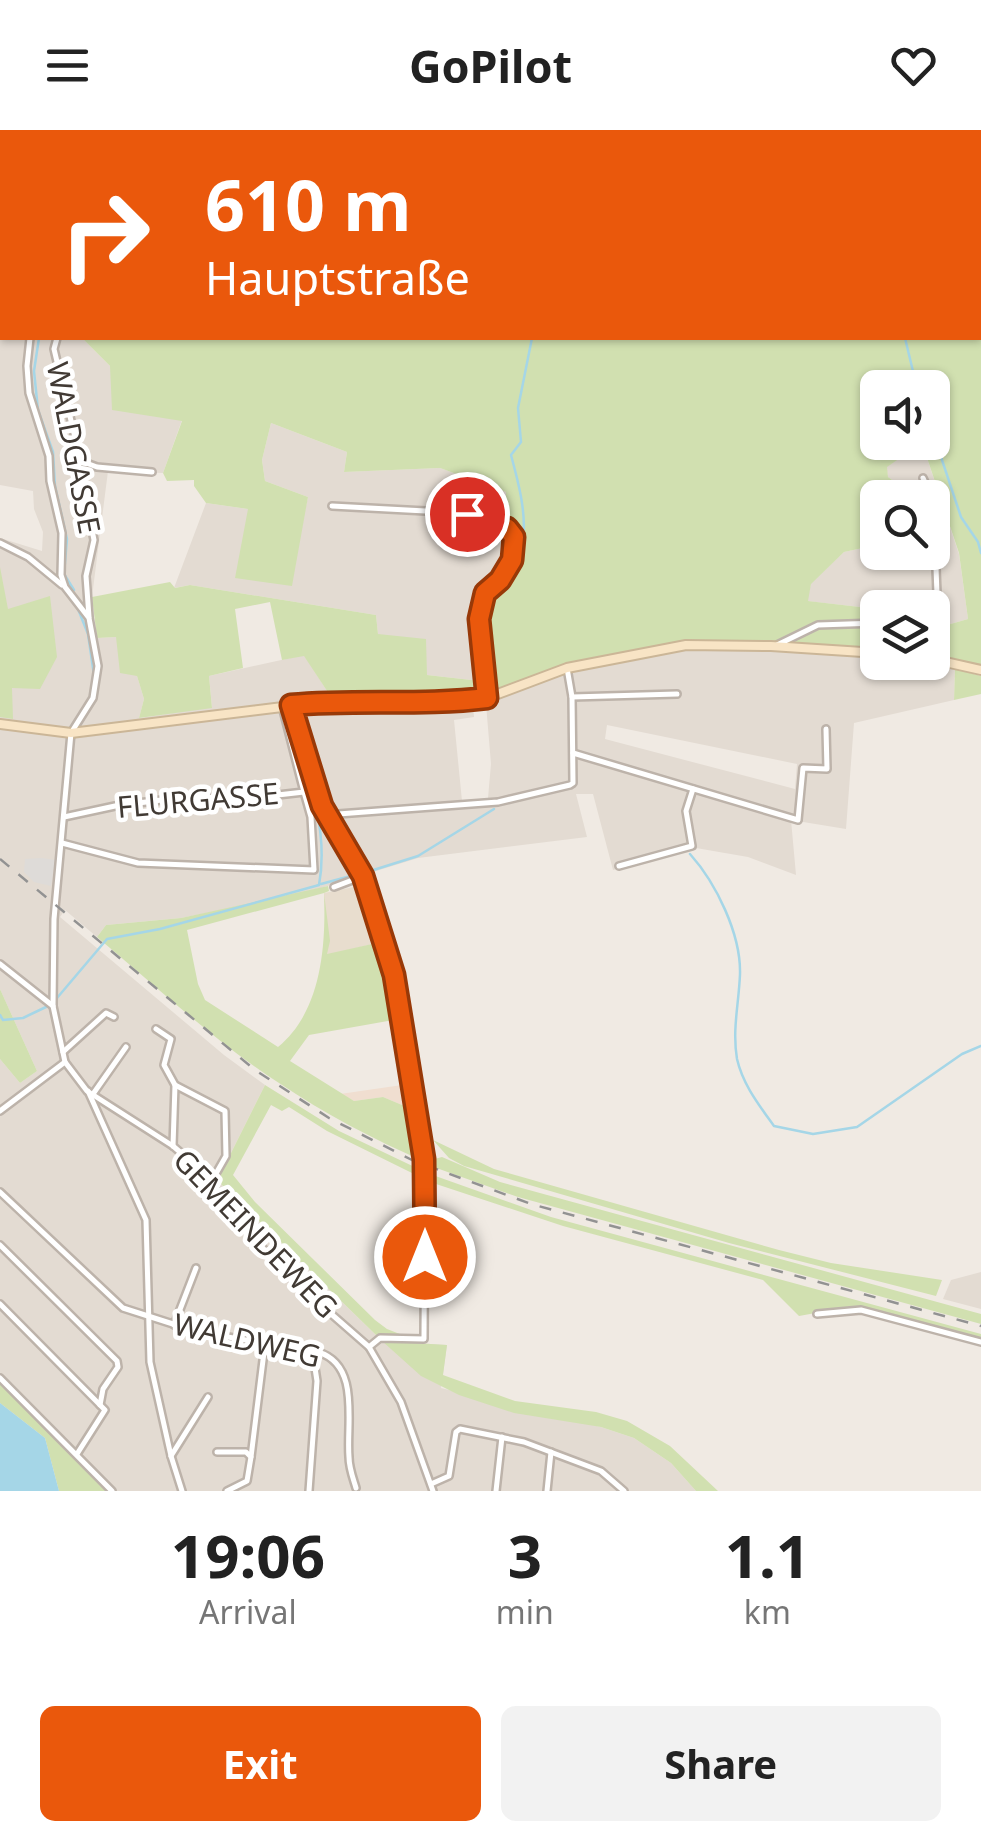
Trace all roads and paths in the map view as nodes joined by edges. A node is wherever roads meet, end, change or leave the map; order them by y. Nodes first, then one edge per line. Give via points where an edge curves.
1 (30, 340) edge
2 (56, 340) edge
3 (78, 460) junction
4 (152, 472) dead end
5 (332, 506) dead end
6 (0, 543) edge
7 (65, 587) junction
8 (89, 618) junction
9 (860, 624) edge
10 (772, 646) junction
11 (860, 652) edge
12 (950, 663) edge
13 (568, 668) junction
14 (981, 670) edge
15 (677, 694) dead end
16 (572, 697) junction
17 (487, 698) junction
18 (287, 705) junction
19 (0, 724) edge
20 (826, 729) dead end
21 (71, 733) junction
22 (573, 753) junction
23 (693, 789) junction
24 (304, 792) junction
25 (325, 815) junction
26 (64, 816) junction
27 (62, 843) junction
28 (620, 866) dead end
29 (363, 876) junction
30 (334, 887) dead end
31 (0, 964) edge
32 (53, 1006) junction
33 (114, 1017) dead end
34 (156, 1029) dead end
35 (126, 1047) dead end
36 (62, 1052) junction
37 (65, 1062) junction
38 (175, 1086) junction
39 (90, 1093) junction
40 (0, 1111) edge
41 (174, 1146) junction
42 (210, 1184) junction
43 (0, 1192) edge
44 (0, 1245) edge
45 (196, 1268) dead end
46 (0, 1304) edge
47 (817, 1314) dead end
48 (149, 1318) junction
49 (174, 1325) junction
50 (981, 1342) edge
51 (264, 1344) junction
52 (369, 1347) junction
53 (304, 1351) junction
54 (0, 1378) edge
55 (208, 1397) dead end
56 (100, 1404) junction
57 (502, 1438) junction
58 (217, 1452) dead end
59 (551, 1452) junction
60 (77, 1454) junction
61 (171, 1456) junction
62 (251, 1457) junction
63 (356, 1488) dead end
64 (432, 1488) edge
65 (112, 1491) edge
66 (182, 1491) edge
67 (226, 1491) edge
68 (309, 1491) edge
69 (496, 1491) edge
70 (547, 1491) edge
71 (624, 1491) edge

1 - 7 street via 29,392 48,456
2 - 3 street, WALDGASSE
3 - 4 street
3 - 8 street, WALDGASSE via 78,492 94,540 86,576
5 - 17 street via 463,513 511,531 512,560 485,593 479,619
6 - 7 street
7 - 8 street
8 - 21 street, WALDGASSE via 97,682
9 - 10 street via 818,625
10 - 11 main road
10 - 13 main road via 686,645
12 - 14 main road
13 - 16 street
13 - 17 main road
15 - 16 street
16 - 22 street
17 - 18 main road
18 - 21 main road
18 - 24 street, FLURGASSE
18 - 25 street
19 - 21 main road
20 - 23 street via 828,770 803,768 798,820
21 - 26 street
22 - 23 street
22 - 25 street via 570,785 498,802
23 - 28 street via 686,811 692,846
24 - 26 street, FLURGASSE via 177,798
24 - 27 street via 314,870 138,863
25 - 29 street
26 - 27 street
27 - 32 street
29 - 30 street
29 - 52 street via 394,975 424,1159 424,1339 380,1338
31 - 32 street
32 - 36 street
33 - 36 street via 106,1013
34 - 38 street via 171,1038 164,1065
35 - 39 street
36 - 37 street
37 - 39 street, GEMEINDEWEG
37 - 40 street
38 - 41 street
38 - 42 street via 224,1111 226,1156
39 - 41 street, GEMEINDEWEG
39 - 48 street via 146,1220
41 - 42 street, GEMEINDEWEG
42 - 52 street, GEMEINDEWEG via 281,1270
43 - 48 street, WALDWEG via 123,1308
44 - 56 street via 117,1361
45 - 49 street
46 - 56 street
47 - 50 street via 861,1310
48 - 49 street, WALDWEG
48 - 61 street via 150,1362
49 - 51 street, WALDWEG
51 - 53 street, WALDWEG
51 - 62 street
52 - 64 street, GEMEINDEWEG via 401,1402
53 - 63 street, WALDWEG via 327,1356 340,1370 350,1406 349,1462
53 - 68 street via 317,1381
54 - 60 street
55 - 61 street
56 - 60 street via 104,1416
57 - 59 street
57 - 64 street via 460,1429 449,1476
57 - 69 street
58 - 62 street
59 - 70 street
59 - 71 street via 601,1470
60 - 65 street
61 - 66 street
62 - 67 street via 246,1481

